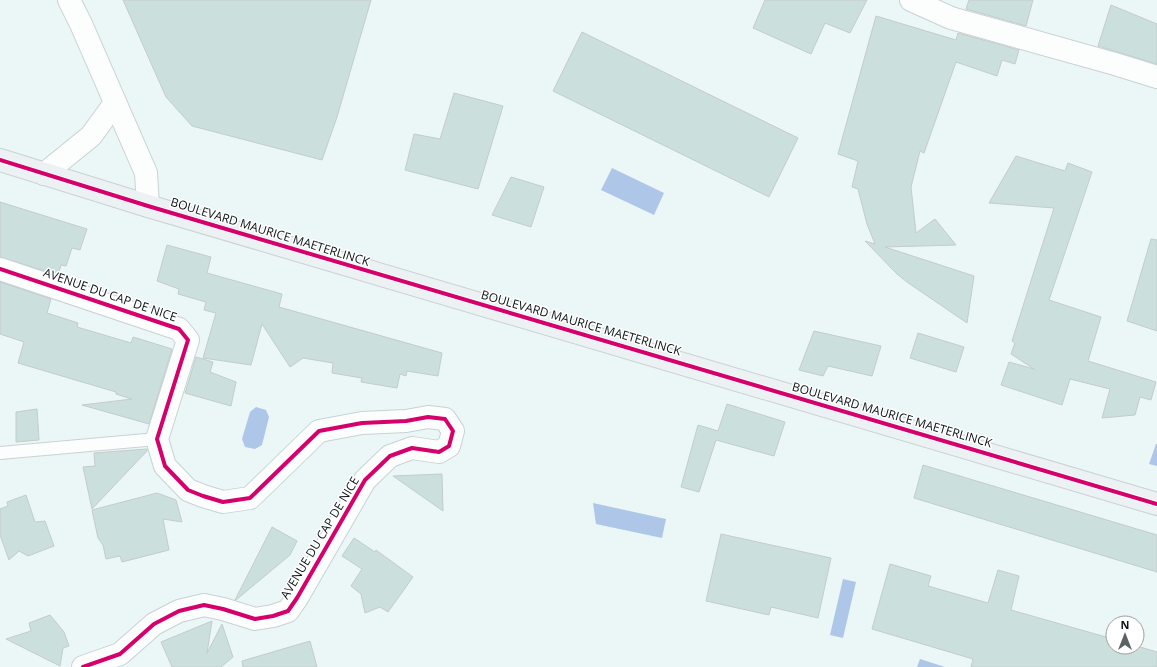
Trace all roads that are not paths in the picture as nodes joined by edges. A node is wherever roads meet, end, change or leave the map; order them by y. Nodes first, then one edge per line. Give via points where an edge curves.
1 (69, 0) edge
2 (911, 0) edge
3 (1157, 77) edge
4 (115, 102) junction
5 (0, 160) edge
6 (44, 174) junction
7 (148, 206) junction
8 (0, 269) edge
9 (157, 440) junction
10 (0, 453) edge
11 (1157, 504) edge
12 (83, 667) edge

1 - 4 street
2 - 3 street via 950,18
4 - 6 street via 90,136
4 - 7 street via 146,173
5 - 6 main road, BOULEVARD MAURICE MAETERLINCK
6 - 7 main road, BOULEVARD MAURICE MAETERLINCK
7 - 11 main road, BOULEVARD MAURICE MAETERLINCK
8 - 9 street, AVENUE DU CAP DE NICE via 179,329 188,340
9 - 10 lane
9 - 12 street, AVENUE DU CAP DE NICE via 165,466 188,490 223,502 250,498 319,431 362,423 428,417 445,419 453,431 449,446 439,452 412,448 390,456 365,480 288,610 255,619 204,605 179,610 154,624 120,654

